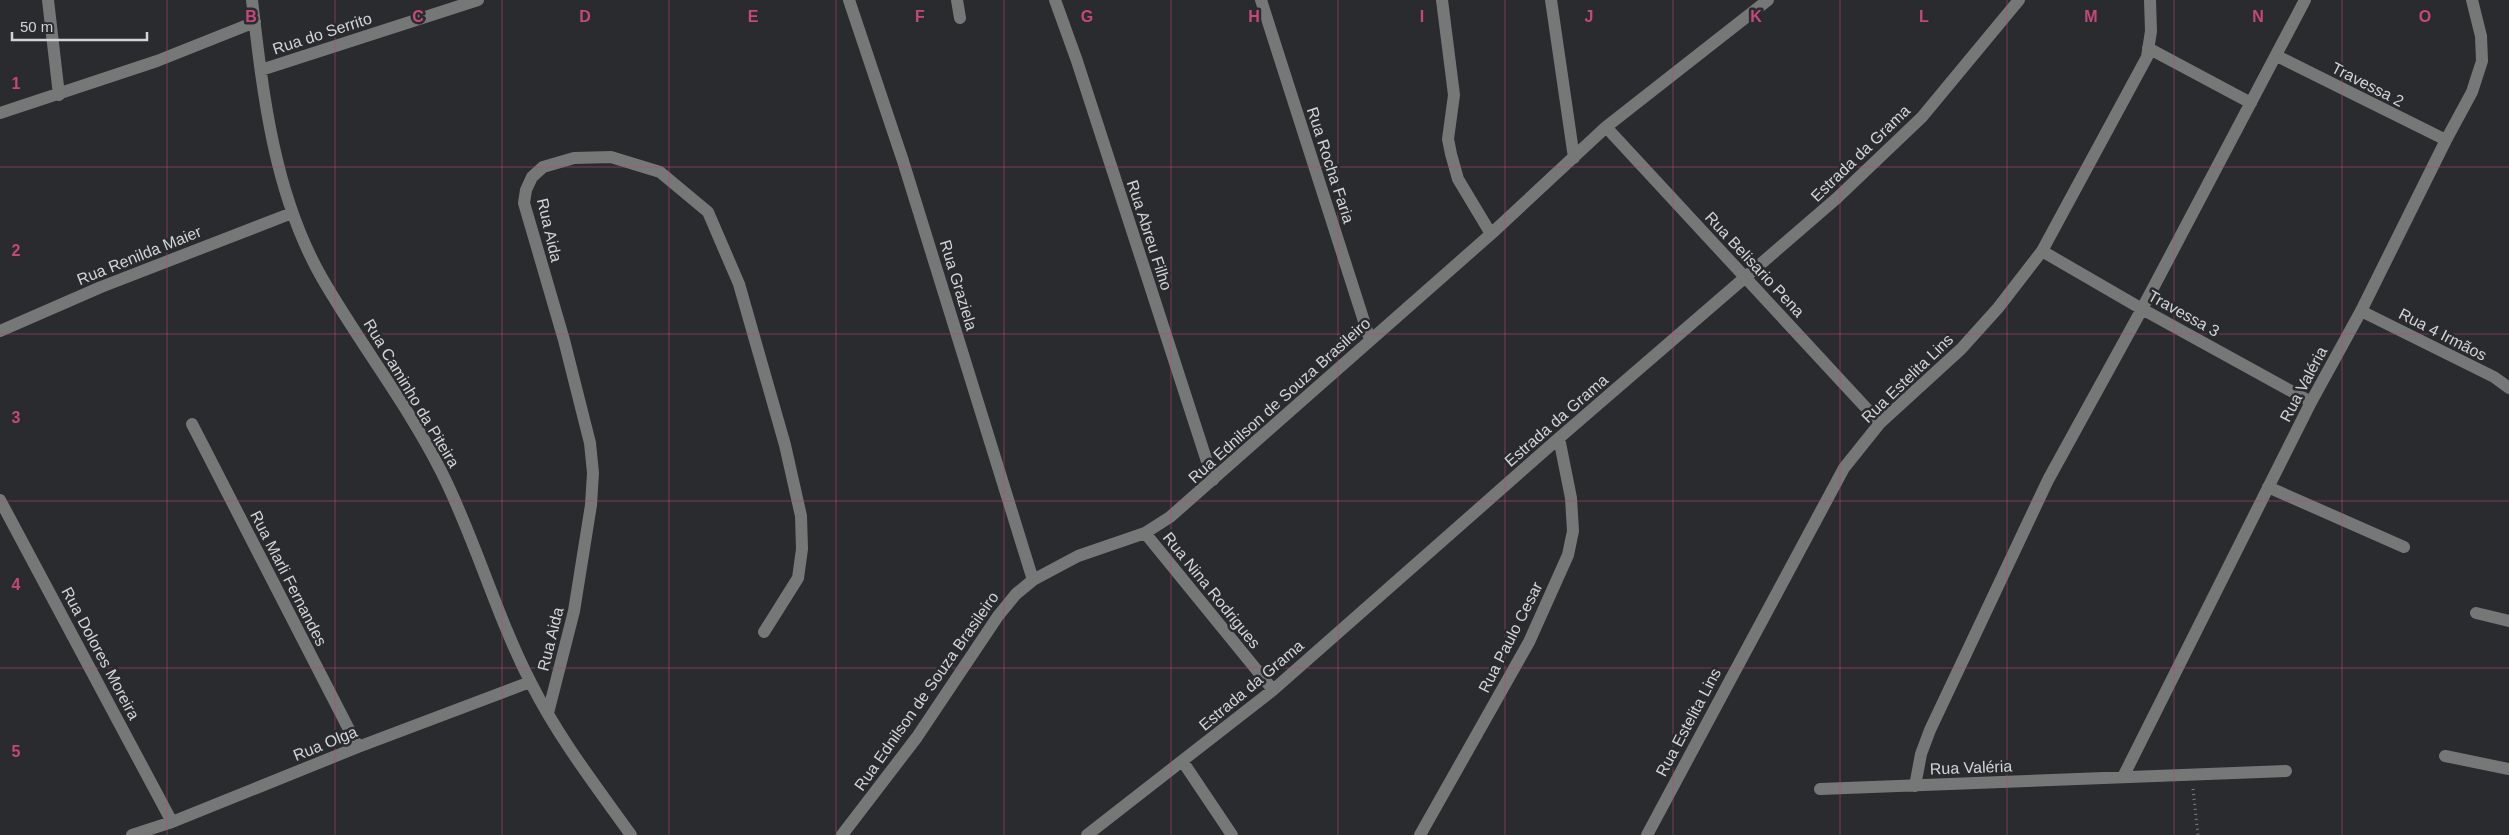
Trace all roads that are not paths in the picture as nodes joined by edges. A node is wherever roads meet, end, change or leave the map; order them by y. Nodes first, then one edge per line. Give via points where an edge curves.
1 (48, 0) edge
2 (252, 0) edge
3 (478, 0) edge
4 (849, 0) edge
5 (957, 0) edge
6 (1055, 0) edge
7 (1261, 0) edge
8 (1442, 0) edge
9 (1551, 0) edge
10 (2019, 0) edge
11 (2150, 0) edge
12 (2305, 0) edge
13 (2472, 0) edge
14 (1765, 1) edge
15 (960, 18) dead end
16 (254, 22) junction
17 (2148, 48) junction
18 (2277, 56) junction
19 (261, 70) junction
20 (59, 95) junction
21 (2251, 103) junction
22 (0, 113) edge
23 (1606, 127) junction
24 (2446, 140) junction
25 (1574, 158) junction
26 (292, 213) junction
27 (1491, 234) junction
28 (2042, 251) junction
29 (1745, 277) junction
30 (2142, 309) junction
31 (2361, 310) junction
32 (0, 331) edge
33 (1370, 340) junction
34 (2509, 388) edge
35 (2311, 402) junction
36 (1880, 423) junction
37 (192, 424) dead end
38 (1559, 438) junction
39 (1213, 480) junction
40 (2268, 487) junction
41 (0, 500) edge
42 (1146, 533) junction
43 (2404, 547) dead end
44 (1033, 580) junction
45 (2476, 613) dead end
46 (2509, 621) edge
47 (764, 632) dead end
48 (530, 682) junction
49 (1273, 690) junction
50 (548, 713) junction
51 (358, 746) junction
52 (2445, 756) dead end
53 (1183, 762) junction
54 (2509, 769) edge
55 (2286, 771) dead end
56 (2123, 777) junction
57 (1915, 786) junction
58 (1820, 789) dead end
59 (172, 822) junction
60 (132, 835) edge
61 (631, 835) edge
62 (842, 835) edge
63 (1087, 835) edge
64 (1232, 835) edge
65 (1420, 835) edge
66 (1647, 835) edge

1 - 20 street
2 - 16 street, Rua Caminho da Piteira
3 - 19 street, Rua do Serrito
4 - 44 street, Rua Graziela via 903,161
5 - 15 street
6 - 39 street, Rua Abreu Filho
7 - 33 street, Rua Rocha Faria
8 - 27 street via 1454,94 1448,139 1451,154 1458,178
9 - 25 street
10 - 29 street, Estrada da Grama via 1922,117 1837,198
11 - 17 street, Rua Estelita Lins
12 - 18 street
13 - 24 street, Rua Valéria via 2481,36 2482,61 2472,92
14 - 23 street, Rua Ednilson de Souza Brasileiro
16 - 19 street, Rua Caminho da Piteira
16 - 20 street via 157,61
17 - 21 street
17 - 28 street, Rua Estelita Lins via 2147,57
18 - 21 street
18 - 24 street, Travessa 2
19 - 26 street, Rua Caminho da Piteira via 270,131
20 - 22 street
21 - 30 street
23 - 25 street, Rua Ednilson de Souza Brasileiro
23 - 29 street, Rua Belisario Pena
24 - 31 street, Rua Valéria
25 - 27 street, Rua Ednilson de Souza Brasileiro
26 - 32 street, Rua Renilda Maier via 102,287
26 - 48 street, Rua Caminho da Piteira via 322,278 422,434
27 - 33 street, Rua Ednilson de Souza Brasileiro
28 - 30 street, Travessa 3
28 - 36 street, Rua Estelita Lins via 1961,349
29 - 36 street, Rua Belisario Pena
29 - 38 street, Estrada da Grama
30 - 35 street, Travessa 3
30 - 57 street via 2043,489 1930,730 1919,760
31 - 34 street, Rua 4 Irmãos via 2494,377
31 - 35 street, Rua Valéria
33 - 39 street, Rua Ednilson de Souza Brasileiro
35 - 40 street, Rua Valéria
36 - 66 street, Rua Estelita Lins via 1844,468 1823,505
37 - 51 street, Rua Marli Fernandes
38 - 49 street, Estrada da Grama
38 - 65 street, Rua Paulo Cesar via 1571,498 1572,531 1568,556 1529,642
39 - 42 street, Rua Ednilson de Souza Brasileiro
40 - 43 street
40 - 56 street, Rua Valéria
41 - 59 street, Rua Dolores Moreira
42 - 44 street, Rua Ednilson de Souza Brasileiro via 1078,556
42 - 49 street, Rua Nina Rodrigues
44 - 62 street, Rua Ednilson de Souza Brasileiro via 998,616 918,737
45 - 46 street
47 - 50 street, Rua Aida via 798,578 802,550 801,516 785,445 739,284 708,212 660,172 611,157 574,158 543,167 532,177 524,203 564,340 590,443 594,473 574,611
48 - 50 street, Rua Caminho da Piteira
48 - 51 street, Rua Olga
49 - 53 street, Estrada da Grama
50 - 61 street, Rua Caminho da Piteira
51 - 59 street, Rua Olga
52 - 54 street
53 - 63 street, Estrada da Grama
53 - 64 street
55 - 56 street, Rua Valéria
56 - 57 street, Rua Valéria
57 - 58 street, Rua Valéria
59 - 60 street, Rua Olga

